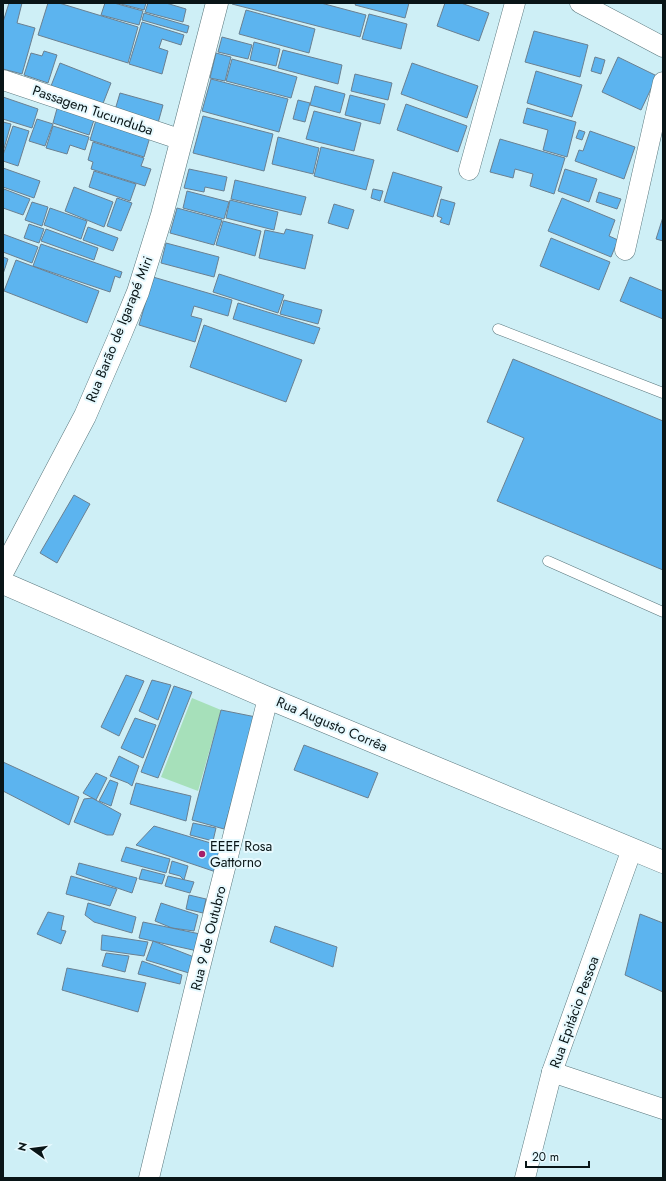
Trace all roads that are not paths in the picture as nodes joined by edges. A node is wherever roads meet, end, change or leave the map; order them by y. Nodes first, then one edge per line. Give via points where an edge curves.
1 (217, 3) edge
2 (515, 3) edge
3 (580, 3) edge
4 (663, 47) edge
5 (3, 80) edge
6 (663, 82) edge
7 (182, 140) junction
8 (469, 170) dead end
9 (625, 250) dead end
10 (498, 329) dead end
11 (663, 392) edge
12 (548, 561) dead end
13 (3, 571) edge
14 (3, 583) edge
15 (663, 612) edge
16 (268, 698) junction
17 (632, 849) junction
18 (663, 862) edge
19 (552, 1072) junction
20 (663, 1109) edge
21 (149, 1178) edge
22 (525, 1178) edge

1 - 7 main road, Rua Barão de Igarapé Miri
2 - 8 street
3 - 4 street
5 - 7 street, Passagem Tucunduba
6 - 9 street
7 - 13 main road, Rua Barão de Igarapé Miri via 158,229 138,292 121,333 85,416
10 - 11 lane
12 - 15 lane
14 - 16 main road, Rua Augusto Corrêa
16 - 17 main road, Rua Augusto Corrêa
16 - 21 street, Rua 9 de Outubro
17 - 18 main road, Rua Augusto Corrêa
17 - 19 street, Rua Epitácio Pessoa
19 - 20 street
19 - 22 street, Rua Epitácio Pessoa

